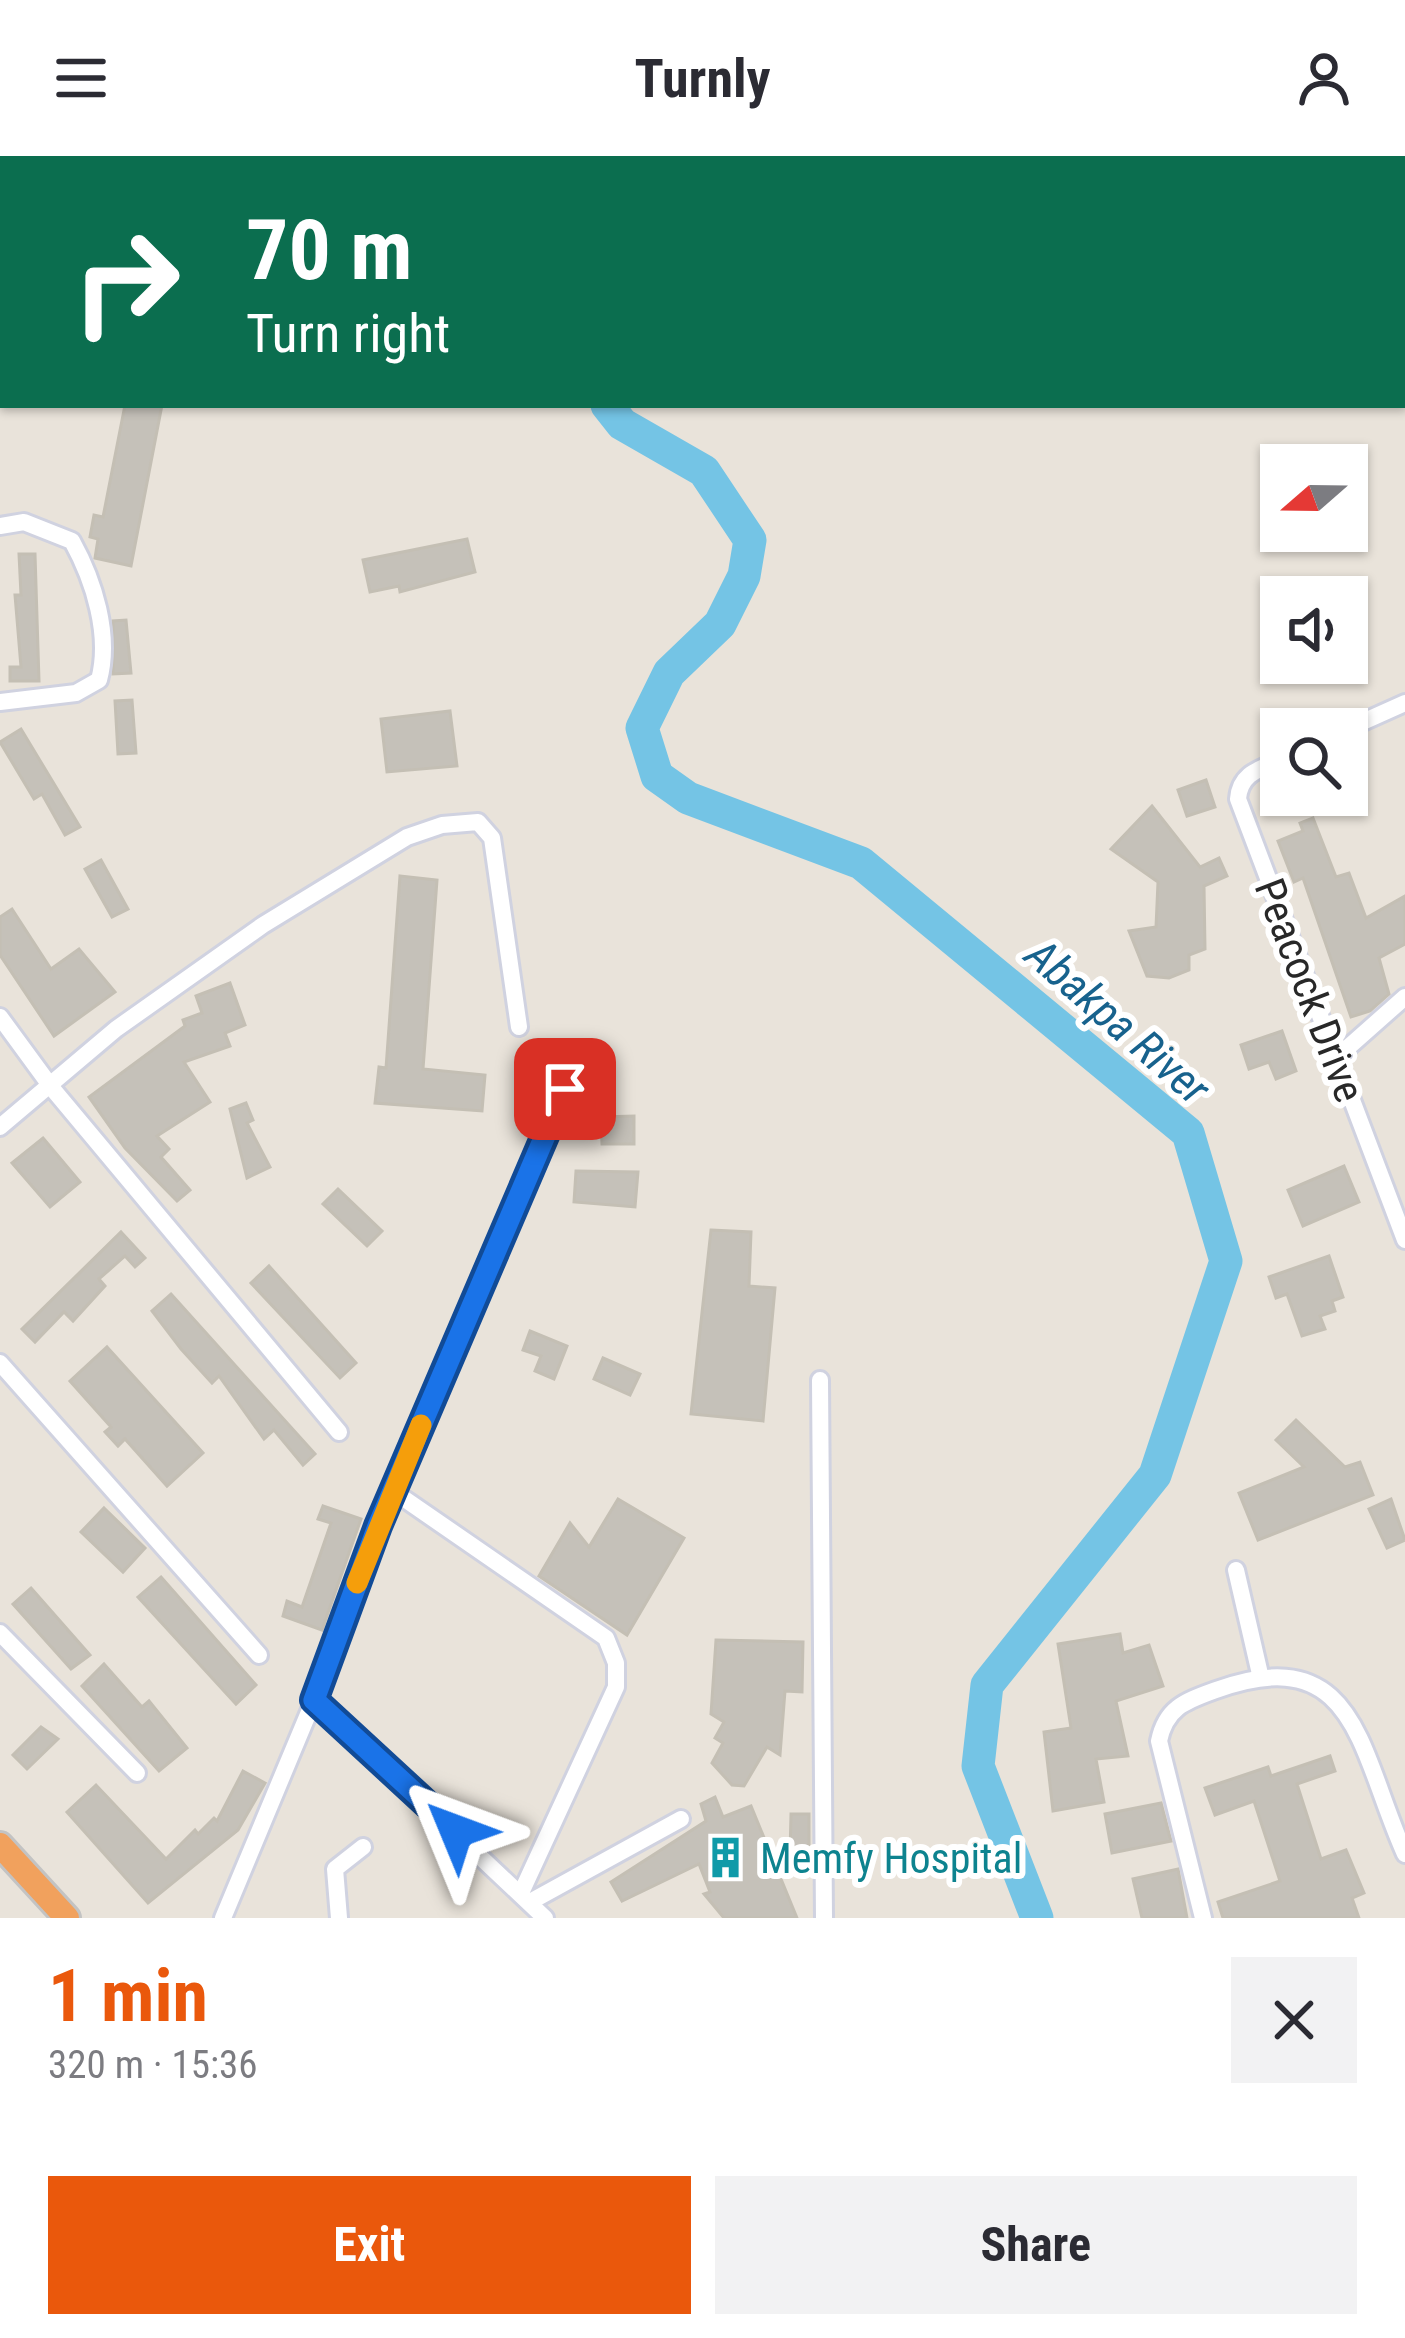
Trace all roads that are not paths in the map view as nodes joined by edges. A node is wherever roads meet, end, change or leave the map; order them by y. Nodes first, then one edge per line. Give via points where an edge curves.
1 (0, 526) edge
2 (0, 702) edge
3 (1405, 703) edge
4 (1368, 720) edge
5 (1260, 770) edge
6 (1405, 998) edge
7 (0, 1017) edge
8 (519, 1027) dead end
9 (1335, 1059) junction
10 (52, 1088) junction
11 (565, 1089) dead end
12 (0, 1127) edge
13 (1405, 1240) edge
14 (0, 1363) edge
15 (820, 1380) dead end
16 (339, 1432) dead end
17 (393, 1491) junction
18 (1236, 1570) dead end
19 (0, 1633) edge
20 (259, 1655) dead end
21 (1260, 1675) junction
22 (314, 1700) junction
23 (137, 1773) dead end
24 (681, 1819) dead end
25 (0, 1845) edge
26 (363, 1847) dead end
27 (1405, 1853) edge
28 (525, 1898) junction
29 (67, 1918) edge
30 (223, 1918) edge
31 (339, 1918) edge
32 (545, 1918) edge
33 (824, 1918) edge
34 (1203, 1918) edge

1 - 2 street via 24,522 72,542 97,603 103,666 99,680 76,694
3 - 4 street
5 - 9 street, Peacock Drive via 1239,785 1238,800
6 - 9 street
7 - 10 street
8 - 10 street via 492,838 478,822 442,825 407,837 263,925 116,1029
9 - 13 street, Peacock Drive
10 - 12 street
10 - 16 street
11 - 17 street
14 - 20 street
15 - 33 street
17 - 22 street
17 - 28 street via 606,1637 616,1663 616,1687
18 - 21 street
19 - 23 street
21 - 27 street via 1312,1680 1336,1699
21 - 34 street via 1181,1703 1164,1719 1160,1742
22 - 28 street
22 - 30 street
24 - 28 street
25 - 29 highway
26 - 31 street via 335,1869
28 - 32 street

